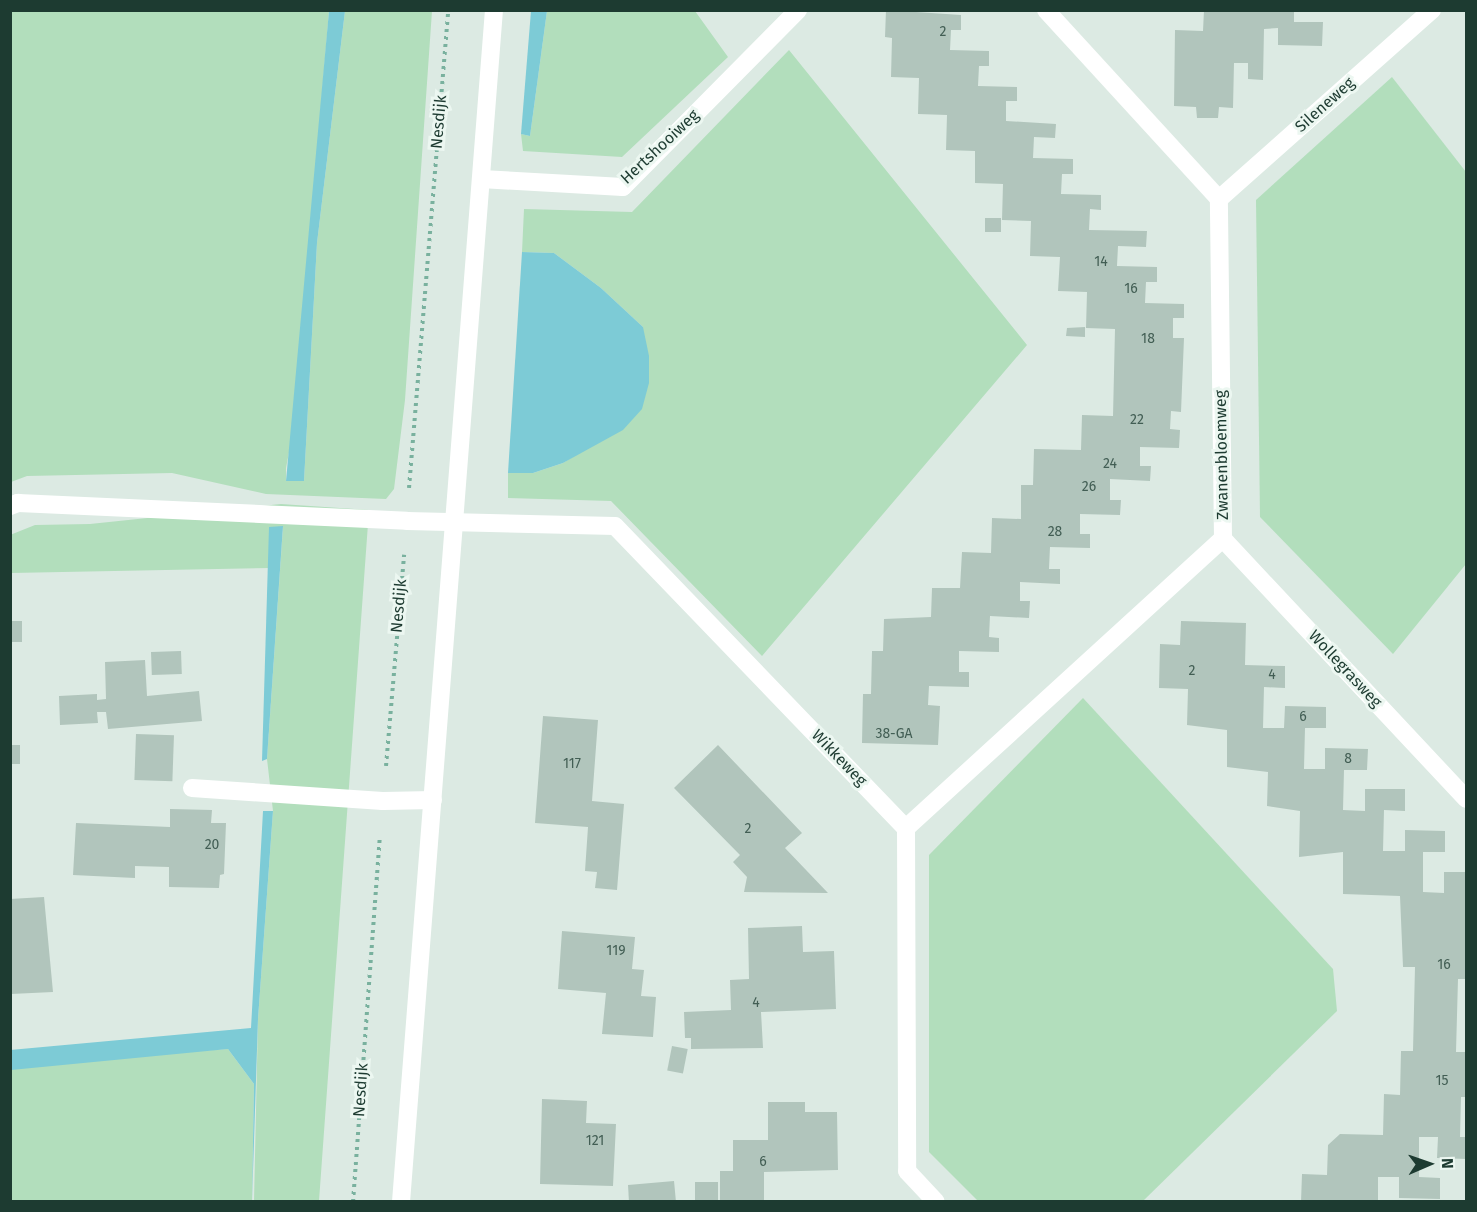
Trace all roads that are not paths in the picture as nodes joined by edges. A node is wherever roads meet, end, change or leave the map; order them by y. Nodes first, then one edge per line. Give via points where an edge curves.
1 (494, 10) edge
2 (798, 10) edge
3 (1046, 10) edge
4 (1432, 10) edge
5 (481, 179) junction
6 (1219, 200) junction
7 (10, 506) edge
8 (455, 523) junction
9 (1223, 539) junction
10 (192, 788) dead end
11 (1467, 799) edge
12 (433, 800) junction
13 (906, 828) junction
14 (401, 1202) edge
15 (936, 1202) edge

1 - 5 street
2 - 5 street, Hertshooiweg via 623,187
3 - 6 street
4 - 6 street, Sileneweg
5 - 8 street
6 - 9 street, Zwanenbloemweg
7 - 8 street, Wikkeweg via 29,503
8 - 12 street
8 - 13 street, Wikkeweg via 615,526
9 - 11 street, Wollegrasweg
9 - 13 street, Zwanenbloemweg
10 - 12 street via 382,801
12 - 14 street
13 - 15 street via 907,1171

